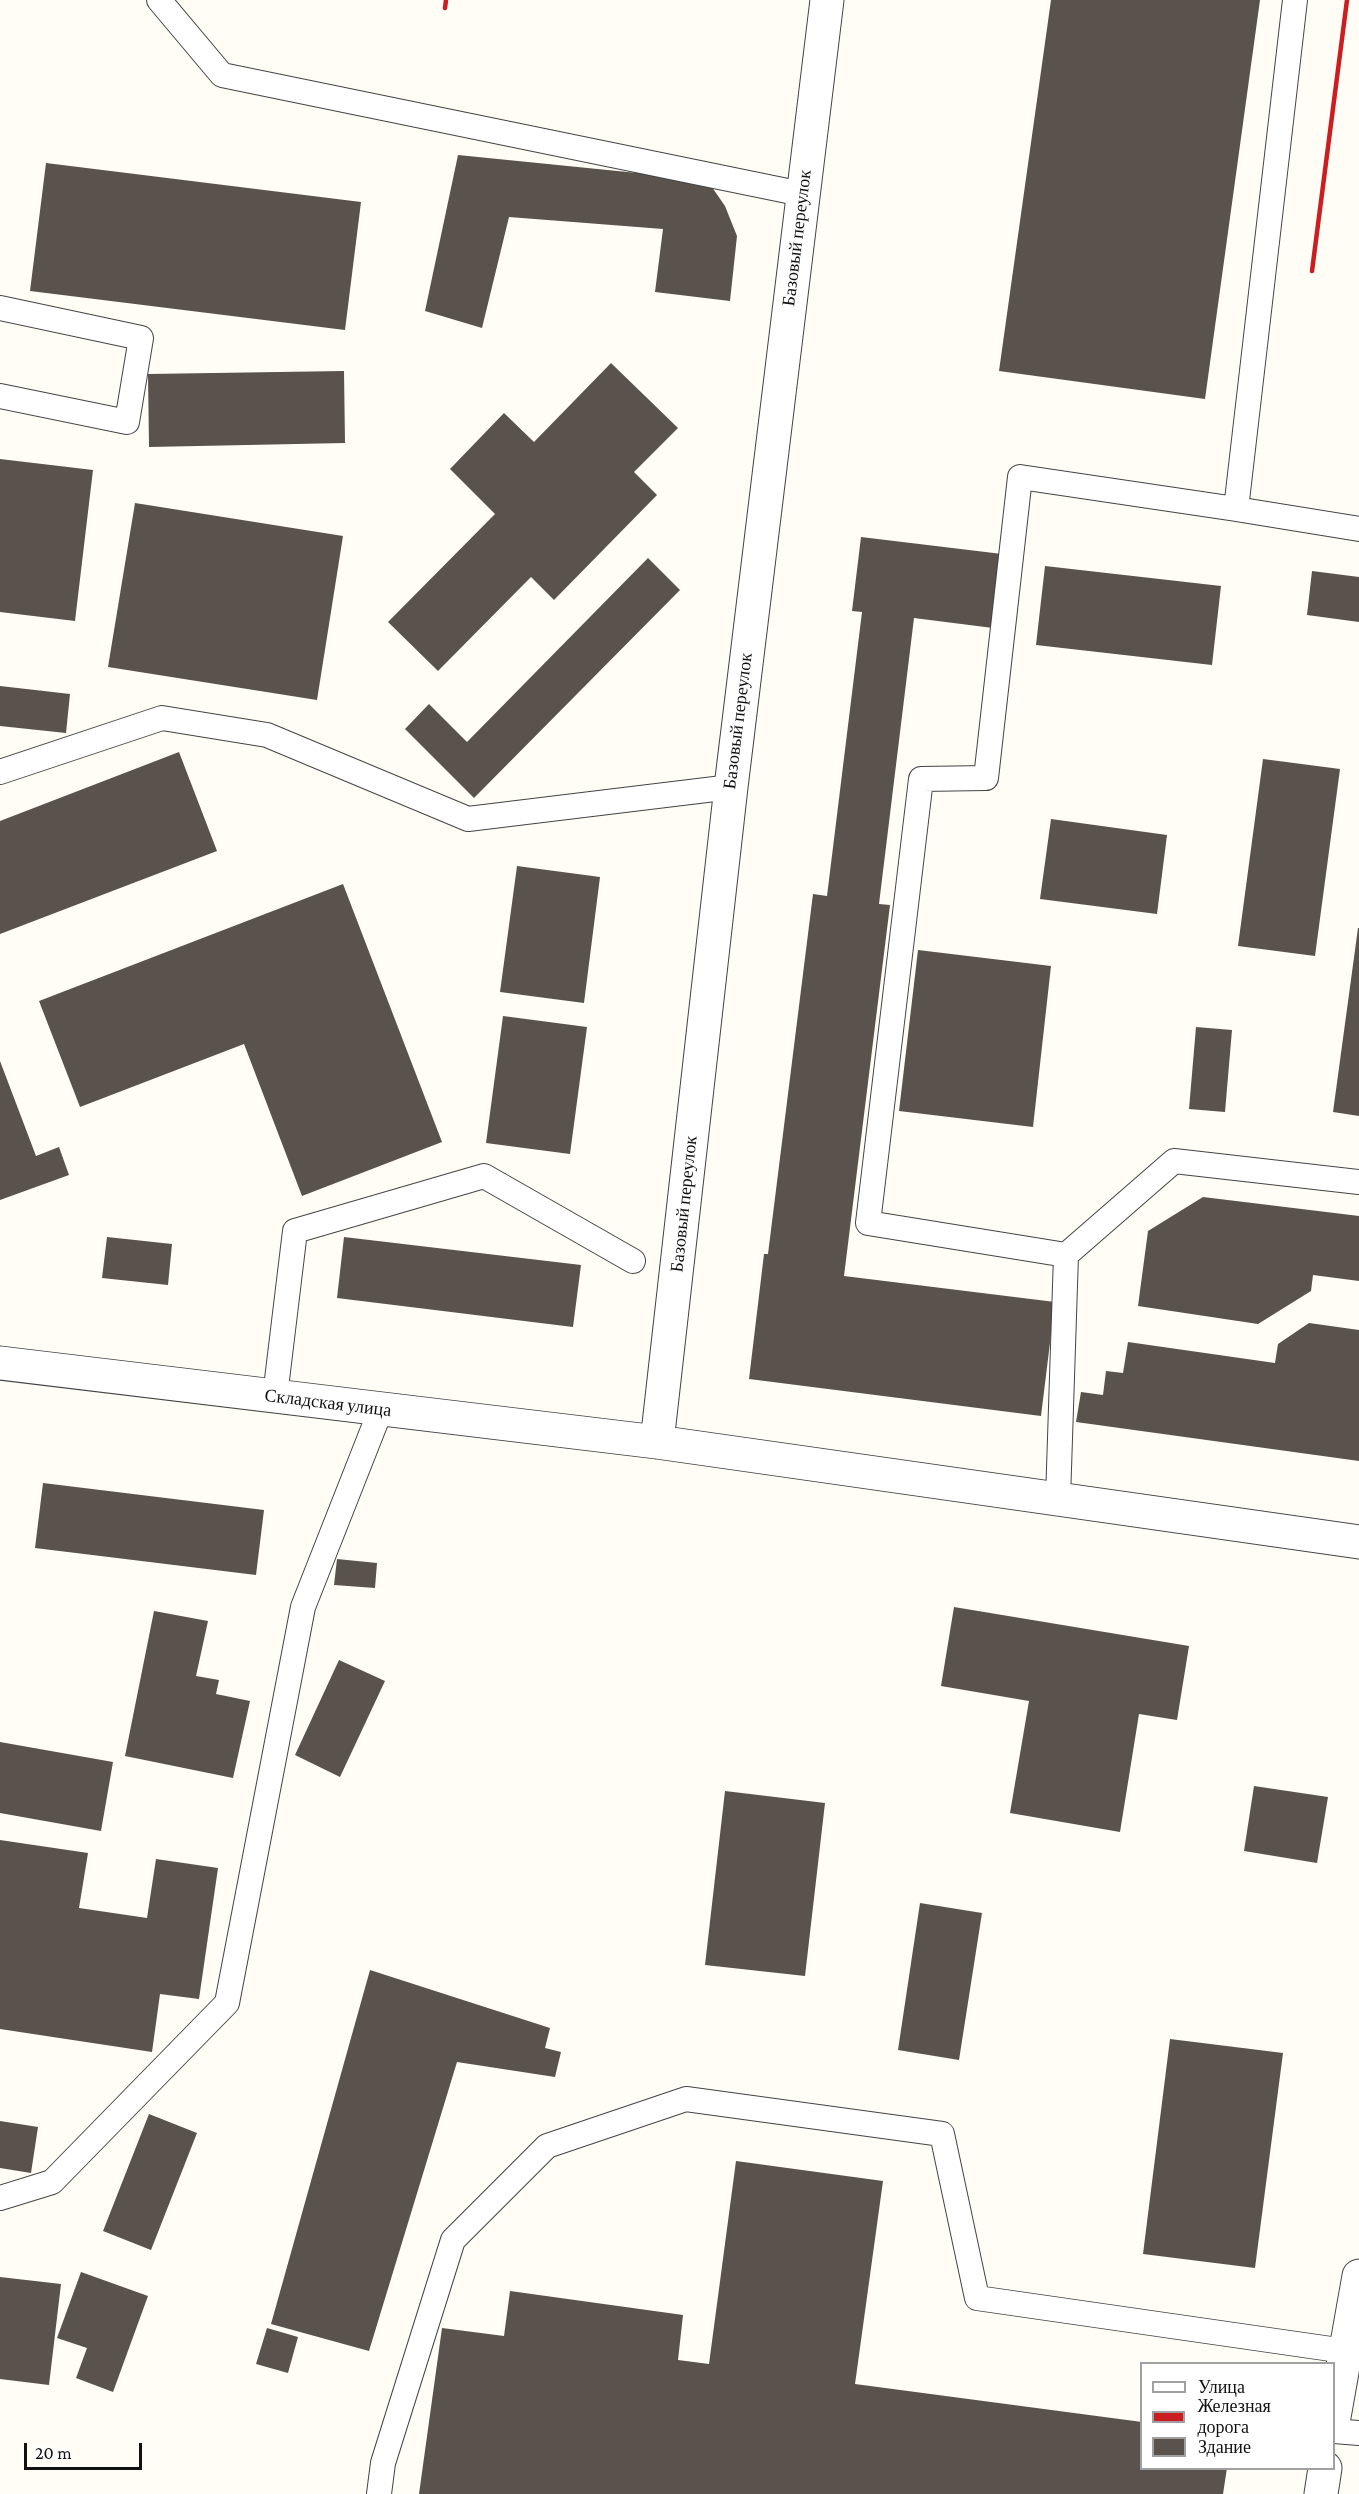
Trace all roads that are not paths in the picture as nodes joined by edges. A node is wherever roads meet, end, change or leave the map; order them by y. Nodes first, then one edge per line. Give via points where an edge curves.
1 (159, 0) edge
2 (827, 0) edge
3 (1295, 0) edge
4 (802, 194) junction
5 (0, 308) edge
6 (0, 396) edge
7 (1236, 509) junction
8 (1359, 529) edge
9 (0, 772) edge
10 (730, 787) junction
11 (1359, 1182) edge
12 (1066, 1256) junction
13 (633, 1261) dead end
14 (0, 1363) edge
15 (275, 1396) junction
16 (381, 1409) junction
17 (657, 1442) junction
18 (1058, 1499) junction
19 (1359, 1542) edge
20 (0, 2198) edge
21 (1359, 2276) edge
22 (1345, 2351) junction
23 (1335, 2411) edge
24 (1335, 2431) edge
25 (1359, 2433) edge
26 (1325, 2470) edge
27 (379, 2494) edge
28 (1321, 2494) edge

1 - 4 lane via 222,75
2 - 4 street, Базовый переулок
3 - 7 lane
4 - 10 street, Базовый переулок
5 - 6 lane via 141,338 127,422
7 - 8 lane
7 - 12 lane via 1020,477 986,778 921,779 868,1223
9 - 10 lane via 162,718 267,735 468,819
10 - 17 street, Базовый переулок
11 - 12 lane via 1174,1161
12 - 18 lane
13 - 15 lane via 484,1176 295,1231
14 - 15 street, Складская улица
15 - 16 street, Складская улица
16 - 17 street, Складская улица
16 - 20 lane via 303,1607 227,2003 52,2182
17 - 18 street, Складская улица
18 - 19 street, Складская улица
21 - 22 street
22 - 23 street
22 - 27 lane via 977,2298 942,2134 686,2099 547,2146 453,2240 383,2463
24 - 25 lane
26 - 28 street

